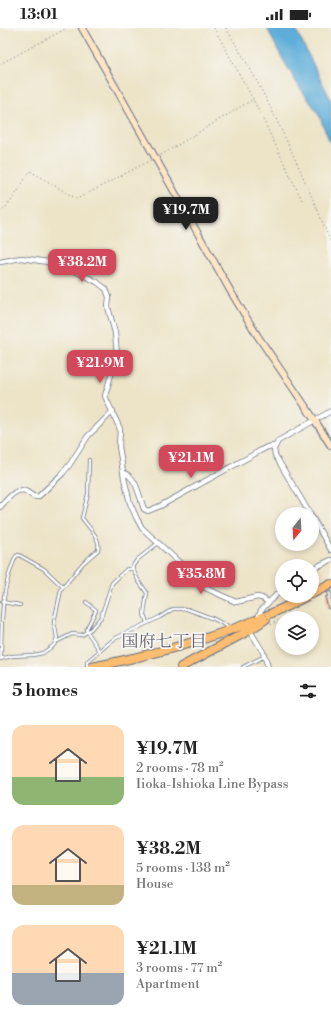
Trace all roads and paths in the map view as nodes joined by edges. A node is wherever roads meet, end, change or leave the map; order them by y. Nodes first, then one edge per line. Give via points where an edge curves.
1 (67, 28) edge
2 (82, 28) edge
3 (214, 28) edge
4 (226, 28) edge
5 (0, 64) edge
6 (254, 101) junction
7 (155, 158) junction
8 (302, 200) dead end
9 (0, 212) edge
10 (331, 243) edge
11 (0, 262) edge
12 (113, 411) junction
13 (331, 411) edge
14 (314, 420) junction
15 (274, 446) junction
16 (331, 446) edge
17 (89, 460) dead end
18 (124, 473) junction
19 (0, 507) edge
20 (306, 507) edge
21 (319, 530) edge
22 (159, 543) junction
23 (331, 550) edge
24 (331, 560) edge
25 (319, 566) edge
26 (132, 569) junction
27 (331, 584) edge
28 (63, 587) junction
29 (319, 590) edge
30 (275, 596) edge
31 (2, 602) junction
32 (86, 602) dead end
33 (268, 602) junction
34 (293, 603) edge
35 (20, 605) dead end
36 (264, 611) dead end
37 (270, 621) dead end
38 (257, 622) junction
39 (148, 623) junction
40 (244, 629) junction
41 (232, 630) junction
42 (87, 632) junction
43 (56, 642) junction
44 (100, 651) junction
45 (265, 656) junction
46 (0, 659) edge
47 (87, 667) edge
48 (96, 667) edge
49 (180, 667) edge
50 (245, 667) edge
51 (268, 667) edge

1 - 5 path
2 - 7 main road
3 - 6 path
4 - 10 path via 269,104
6 - 7 path
6 - 8 path
7 - 9 path via 77,199 30,171 10,202
7 - 14 main road via 257,335
11 - 12 street via 21,258 48,262 79,272 106,289 117,354 105,396
12 - 18 street via 120,429 119,446
12 - 19 street via 88,436 63,473 38,497 19,490
13 - 14 street
14 - 15 street via 278,441
14 - 16 main road
15 - 18 street via 267,447 148,511 144,509 133,479
15 - 20 street via 275,455
17 - 28 lane via 88,494 82,518 98,541 98,548
18 - 22 street via 130,503 137,519 142,528
21 - 23 street
22 - 26 lane via 137,560
22 - 33 street via 201,586 236,602 257,598
24 - 25 street
26 - 39 lane via 147,593 144,614
26 - 42 lane via 127,569 112,583 101,617
27 - 29 highway
28 - 31 lane via 44,569 17,555 9,572
28 - 43 lane via 54,622
30 - 33 street
31 - 35 lane
31 - 46 lane
32 - 42 lane via 96,610 87,626
33 - 38 street via 261,610
34 - 38 highway
36 - 37 path, bridge via 271,625 278,621
38 - 40 highway
39 - 41 lane via 181,608 214,619
39 - 44 lane via 114,639
40 - 41 highway
40 - 45 street
40 - 49 highway
41 - 48 highway via 161,652
42 - 43 lane via 82,635 75,633
42 - 44 lane
43 - 46 lane via 43,653
44 - 47 lane via 87,662
45 - 50 lane
45 - 51 street

